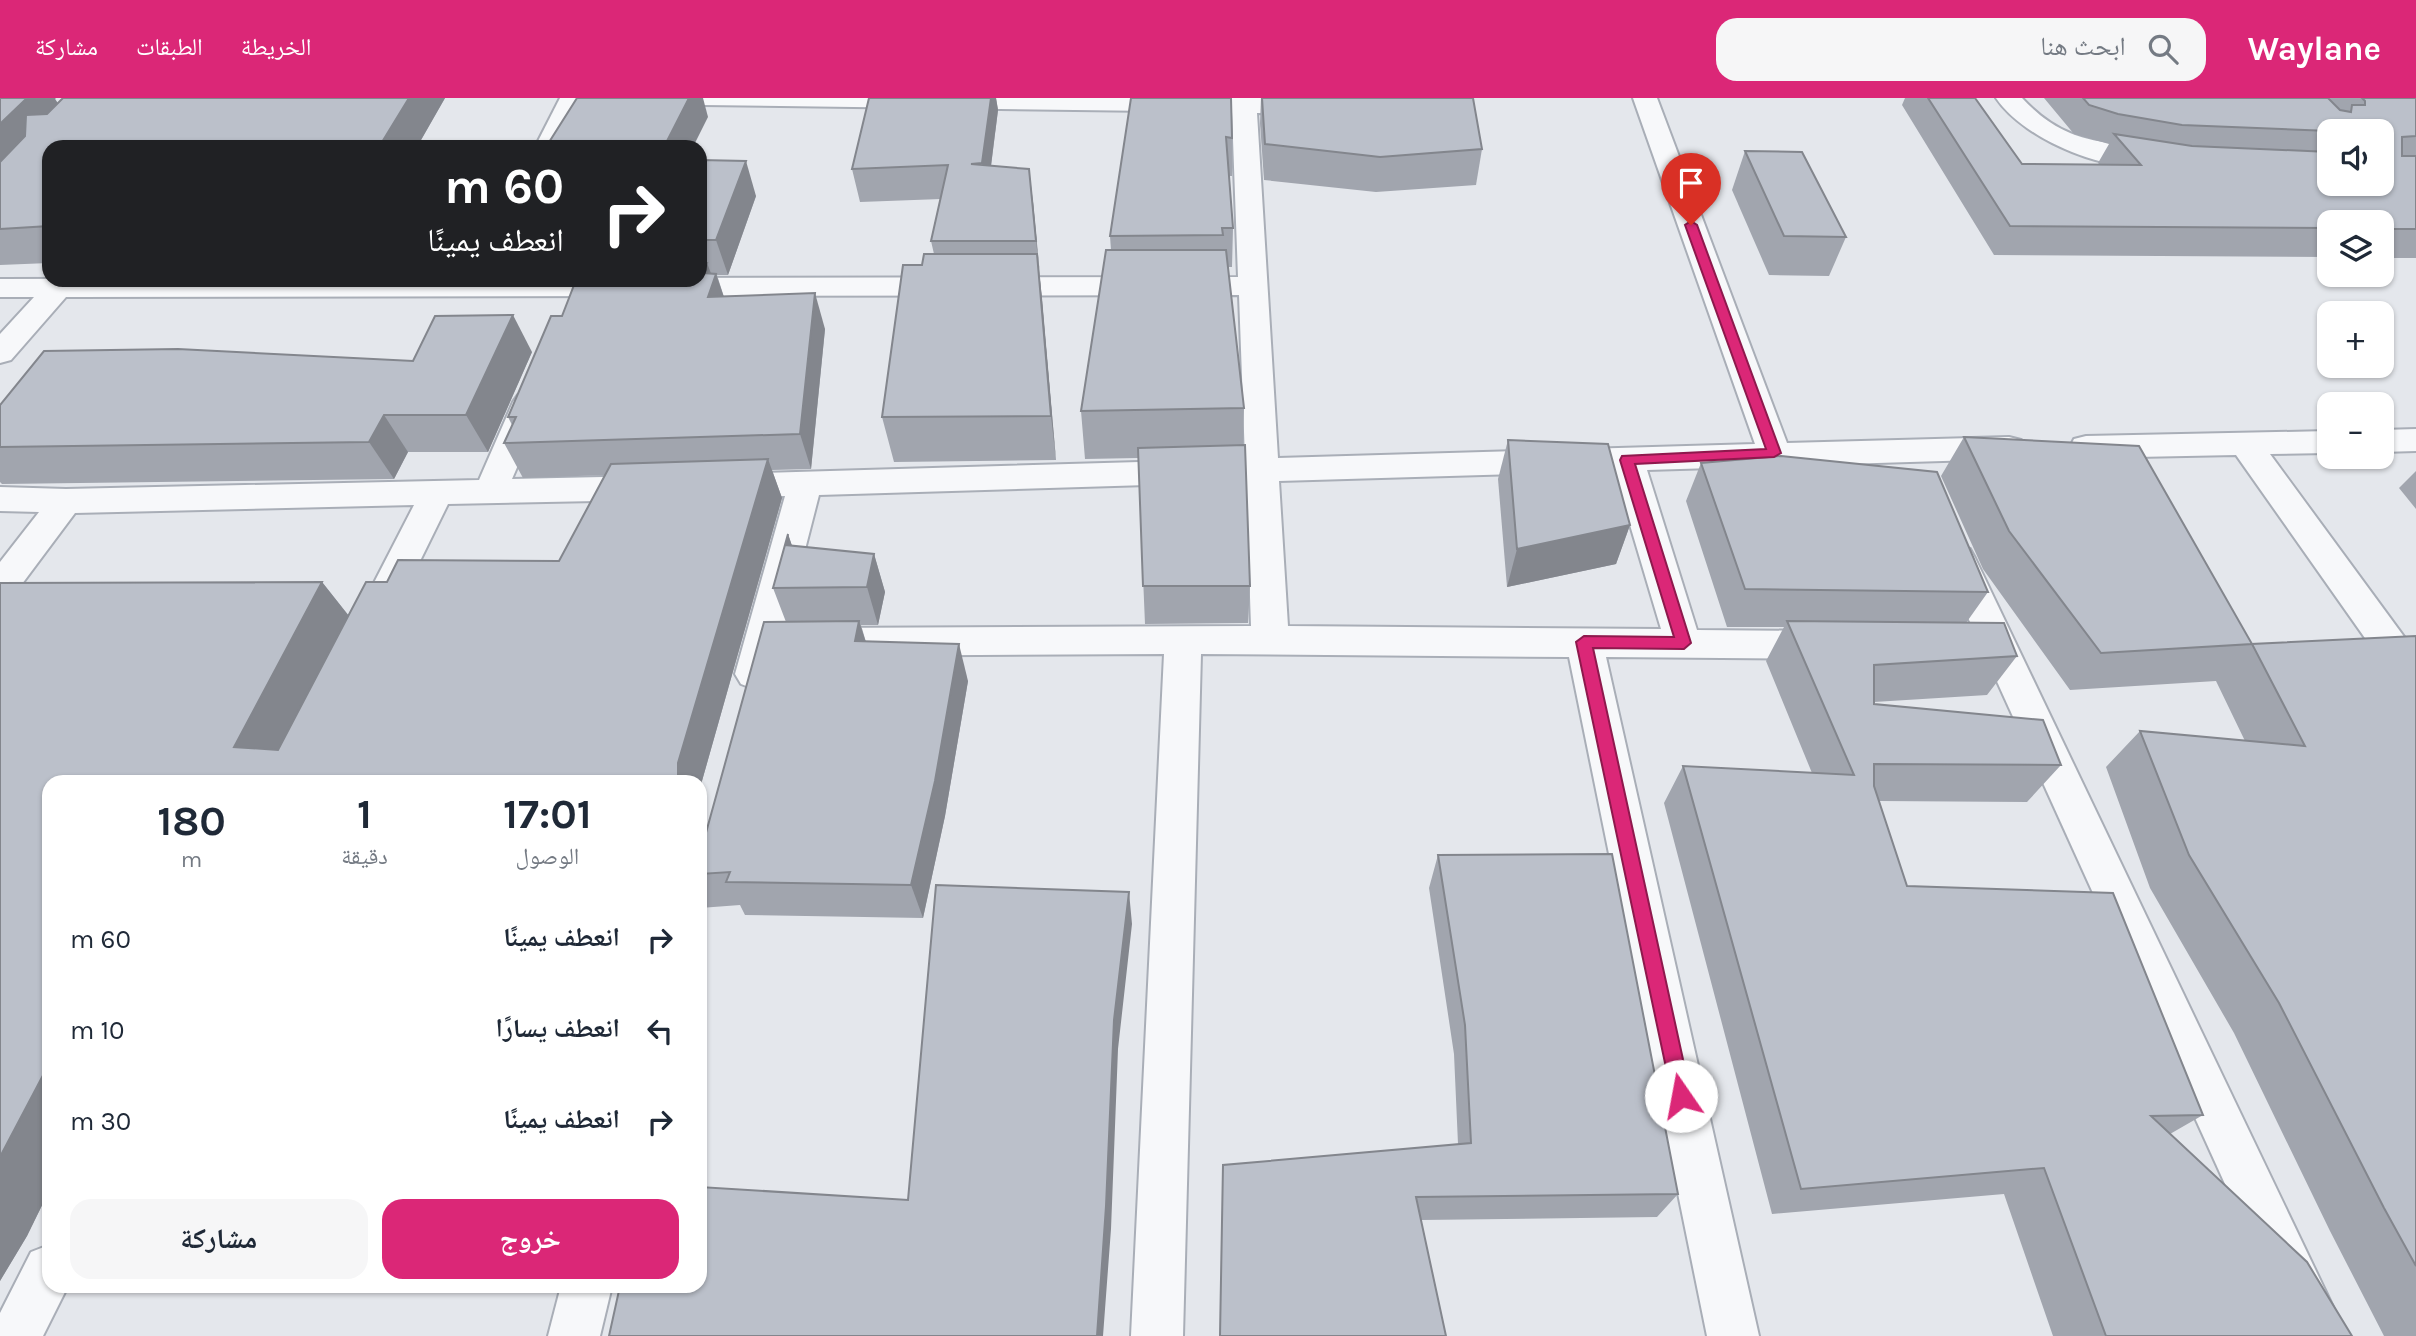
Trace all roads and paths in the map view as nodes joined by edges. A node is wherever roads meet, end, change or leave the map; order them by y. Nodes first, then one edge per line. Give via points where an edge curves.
1 (572, 98) edge
2 (703, 98) edge
3 (1645, 98) edge
4 (2008, 98) edge
5 (1244, 101) edge
6 (1340, 107) edge
7 (551, 140) edge
8 (2178, 161) edge
9 (1254, 286) junction
10 (199, 287) edge
11 (505, 287) edge
12 (0, 288) edge
13 (57, 289) junction
14 (0, 353) edge
15 (542, 372) edge
16 (2416, 440) edge
17 (2394, 441) edge
18 (2317, 442) edge
19 (2246, 444) junction
20 (1906, 450) junction
21 (1774, 453) junction
22 (1627, 460) junction
23 (1262, 470) junction
24 (805, 483) junction
25 (1924, 486) edge
26 (489, 493) junction
27 (436, 494) junction
28 (0, 499) edge
29 (66, 501) junction
30 (1942, 523) edge
31 (0, 587) edge
32 (367, 632) edge
33 (1183, 640) junction
34 (1270, 641) junction
35 (763, 642) junction
36 (1584, 642) junction
37 (1684, 643) junction
38 (1867, 645) edge
39 (2403, 645) edge
40 (2416, 682) edge
41 (745, 706) edge
42 (42, 1284) edge
43 (585, 1293) edge
44 (16, 1336) edge
45 (574, 1336) edge
46 (1157, 1336) edge
47 (1733, 1336) edge
48 (2321, 1336) edge

1 - 7 street
2 - 5 street
3 - 21 street
4 - 8 street via 2039,128 2066,140 2099,151
5 - 6 street
5 - 9 street
9 - 11 street via 573,299
9 - 23 street
10 - 13 street
12 - 13 street
13 - 14 street
15 - 26 street
16 - 17 street
18 - 19 street
19 - 20 street
19 - 39 street
20 - 21 street
20 - 25 street
21 - 22 street
22 - 23 street
22 - 37 street
23 - 24 street
23 - 34 street
24 - 26 street
24 - 35 street
26 - 27 street
27 - 29 street
27 - 32 street
28 - 29 street
29 - 31 street
30 - 48 street via 1981,646
33 - 34 street
33 - 35 street
33 - 46 street
34 - 36 street
35 - 41 street
36 - 37 street
36 - 47 street
37 - 38 street
39 - 40 street
42 - 44 street
43 - 45 street

